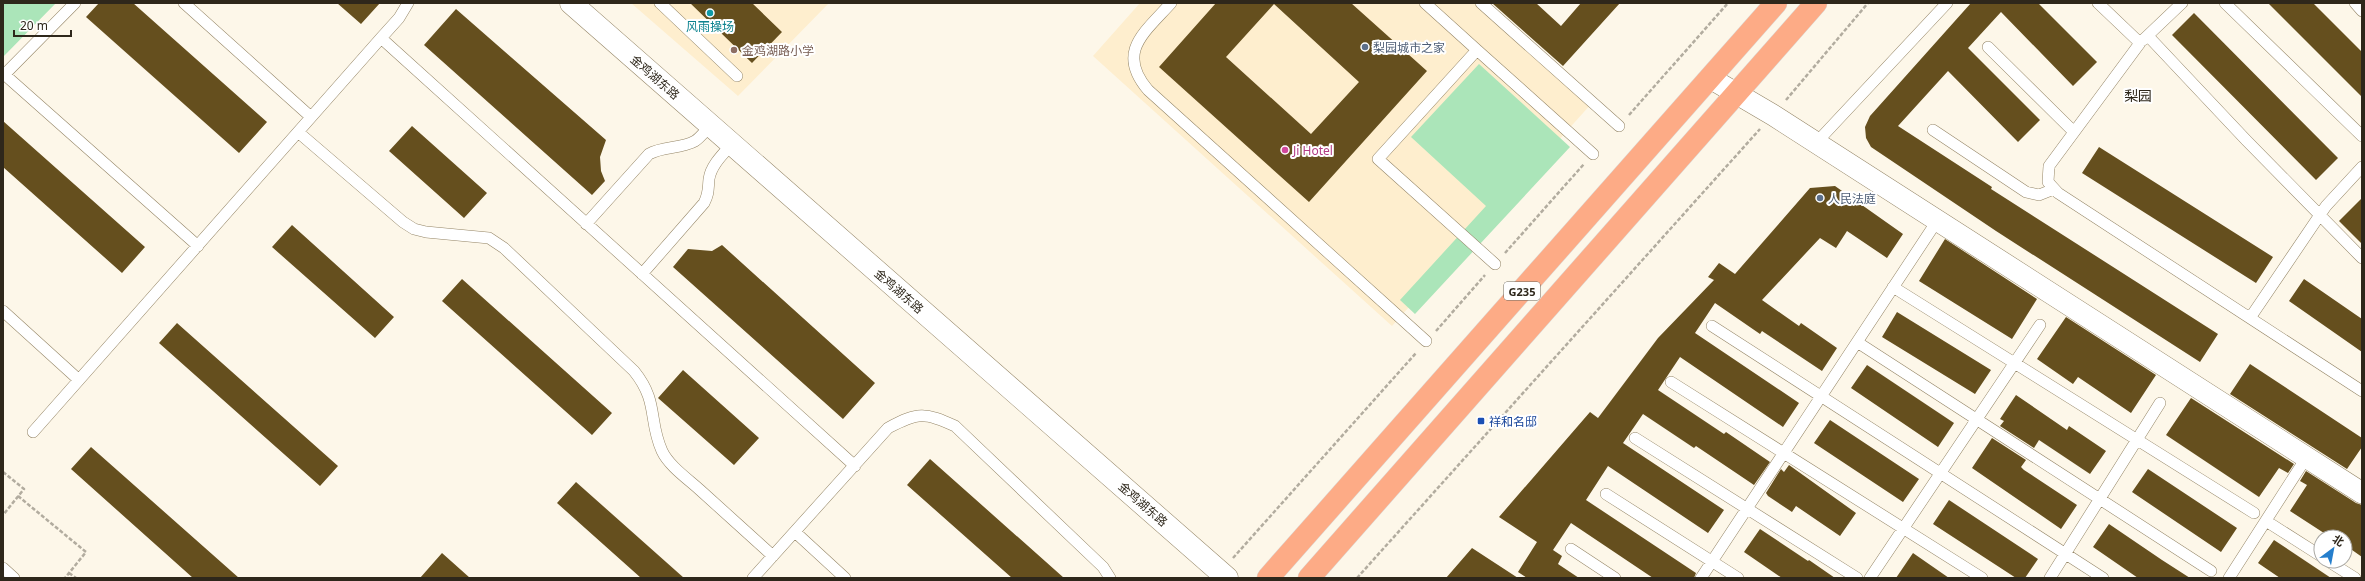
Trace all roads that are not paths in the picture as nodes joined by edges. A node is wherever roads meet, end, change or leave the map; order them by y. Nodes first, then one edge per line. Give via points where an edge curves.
1 (75, 3) edge
2 (184, 3) edge
3 (408, 3) edge
4 (571, 3) edge
5 (660, 3) edge
6 (1171, 3) edge
7 (1425, 3) edge
8 (1482, 3) edge
9 (1776, 3) edge
10 (1816, 3) edge
11 (1947, 3) edge
12 (2098, 3) edge
13 (2182, 3) edge
14 (2226, 3) edge
15 (2355, 3) edge
16 (2362, 10) edge
17 (381, 38) junction
18 (2144, 40) junction
19 (1988, 47) dead end
20 (1476, 50) junction
21 (4, 76) edge
22 (737, 76) dead end
23 (1710, 78) junction
24 (1737, 94) junction
25 (311, 117) junction
26 (710, 125) junction
27 (1619, 126) road end
28 (1933, 130) dead end
29 (298, 132) junction
30 (2074, 132) junction
31 (2362, 136) edge
32 (1816, 143) junction
33 (732, 144) junction
34 (1593, 154) road end
35 (2362, 167) edge
36 (2054, 189) junction
37 (2320, 215) junction
38 (1937, 221) junction
39 (586, 224) junction
40 (198, 246) junction
41 (2362, 258) edge
42 (1495, 264) road end
43 (642, 274) junction
44 (1893, 287) junction
45 (3, 311) edge
46 (2250, 318) junction
47 (2040, 325) dead end
48 (1712, 326) dead end
49 (1426, 341) road end
50 (1857, 342) junction
51 (2015, 362) junction
52 (79, 380) junction
53 (1671, 382) dead end
54 (2362, 391) edge
55 (1821, 396) junction
56 (2160, 403) dead end
57 (1976, 420) junction
58 (34, 432) dead end
59 (1635, 438) dead end
60 (2138, 440) junction
61 (1784, 453) junction
62 (2306, 458) junction
63 (854, 466) junction
64 (1941, 473) junction
65 (1606, 494) dead end
66 (2362, 494) edge
67 (2100, 499) junction
68 (1747, 508) junction
69 (2254, 513) dead end
70 (2266, 521) junction
71 (1904, 528) junction
72 (795, 532) junction
73 (1571, 550) dead end
74 (2313, 551) edge
75 (2065, 554) junction
76 (773, 556) junction
77 (1712, 562) junction
78 (3, 568) edge
79 (2341, 569) edge
80 (2211, 571) dead end
81 (1224, 575) edge
82 (14, 578) edge
83 (754, 578) edge
84 (845, 578) edge
85 (1110, 578) edge
86 (1268, 578) edge
87 (1309, 578) edge
88 (1615, 578) edge
89 (1701, 578) edge
90 (1738, 578) edge
91 (1857, 578) edge
92 (1870, 578) edge
93 (1982, 578) edge
94 (2050, 578) edge
95 (2103, 578) edge
96 (2229, 578) edge
97 (2355, 578) edge

1 - 21 lane
2 - 25 lane
3 - 17 lane via 399,18
4 - 26 street, 金鸡湖东路
5 - 22 lane
6 - 49 lane via 1144,33 1136,46 1133,61 1137,76 1148,90
7 - 20 lane
8 - 27 lane
9 - 23 highway, G235
10 - 24 highway, G235
11 - 32 lane
12 - 18 lane
13 - 18 lane
14 - 31 lane
15 - 16 lane
17 - 25 lane
17 - 39 lane
18 - 30 lane
18 - 37 lane
19 - 30 lane
20 - 34 lane
20 - 42 lane via 1378,158
21 - 40 lane
23 - 24 street
23 - 86 highway, G235
24 - 32 street
24 - 87 highway, G235
25 - 29 lane
26 - 33 street, 金鸡湖东路
26 - 39 lane via 695,141 682,146 660,148 649,154
28 - 36 lane via 2026,192 2039,195
29 - 40 lane
29 - 76 lane via 414,229 489,238 504,248 634,371 645,385 650,399 662,452 677,469
30 - 36 lane via 2049,166 2048,182
32 - 38 street
33 - 43 lane via 718,160 709,177 710,193 704,203
33 - 81 street, 金鸡湖东路
35 - 37 lane
36 - 46 lane
37 - 41 lane
37 - 46 lane
38 - 44 lane
38 - 62 street
39 - 43 lane
40 - 52 lane
43 - 63 lane
44 - 50 lane
44 - 51 lane
45 - 52 lane
46 - 54 lane
47 - 51 lane
48 - 55 lane
50 - 55 lane
50 - 57 lane
51 - 57 lane
51 - 60 lane
52 - 58 lane
53 - 61 lane
55 - 61 lane
55 - 64 lane
56 - 60 lane
57 - 64 lane
57 - 67 lane
59 - 68 lane
60 - 67 lane
60 - 69 lane
61 - 68 lane
61 - 71 lane
62 - 66 street
62 - 70 lane
63 - 72 lane
63 - 85 lane via 888,428 904,419 924,414 940,419 955,426 1103,567
64 - 71 lane
64 - 75 lane
65 - 77 lane
67 - 75 lane
67 - 80 lane
68 - 77 lane
68 - 91 lane
70 - 74 lane
70 - 96 lane
71 - 92 lane
71 - 93 lane
72 - 76 lane
72 - 84 lane
73 - 88 lane
75 - 94 lane
75 - 95 lane
76 - 83 lane
77 - 89 lane
77 - 90 lane
78 - 82 lane
79 - 97 lane

